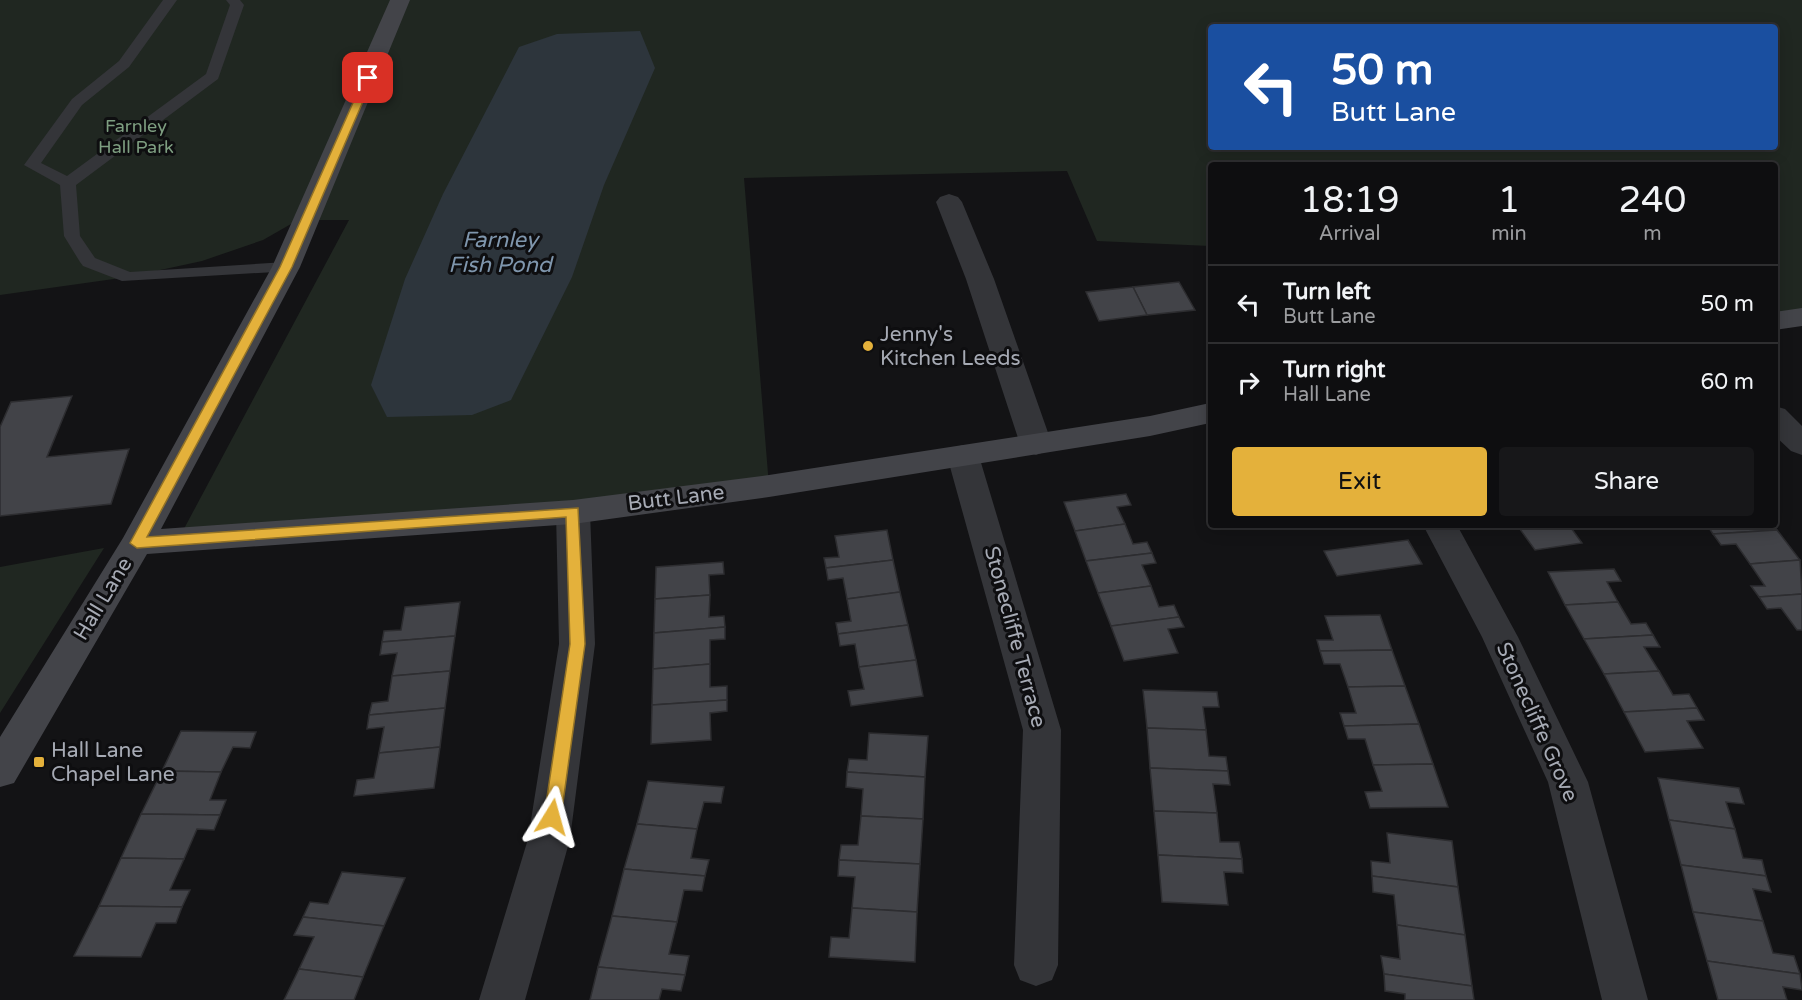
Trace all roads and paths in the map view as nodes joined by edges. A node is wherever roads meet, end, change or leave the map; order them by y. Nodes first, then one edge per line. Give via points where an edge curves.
1 (170, 0) edge
2 (232, 0) edge
3 (400, 0) edge
4 (68, 183) junction
5 (950, 202) dead end
6 (286, 267) junction
7 (1802, 317) edge
8 (1778, 320) edge
9 (1208, 413) edge
10 (1778, 420) edge
11 (1036, 444) junction
12 (1802, 444) edge
13 (963, 456) junction
14 (573, 512) junction
15 (1442, 528) edge
16 (137, 543) junction
17 (0, 771) edge
18 (1036, 965) dead end
19 (502, 1000) edge
20 (1625, 1000) edge

1 - 4 lane via 124,64 77,102 32,165
2 - 4 lane via 237,5 213,76
3 - 6 street, Hall Lane
4 - 6 lane via 72,236 89,262 128,277
5 - 11 street
6 - 16 street, Hall Lane
7 - 8 street
9 - 11 street, Butt Lane
10 - 12 street
11 - 13 street, Butt Lane
13 - 14 street, Butt Lane
13 - 18 street, Stonecliffe Terrace via 1042,730
14 - 16 street, Butt Lane
14 - 19 street via 577,644 549,839
15 - 20 street, Stonecliffe Grove via 1500,637 1568,782
16 - 17 street, Hall Lane

